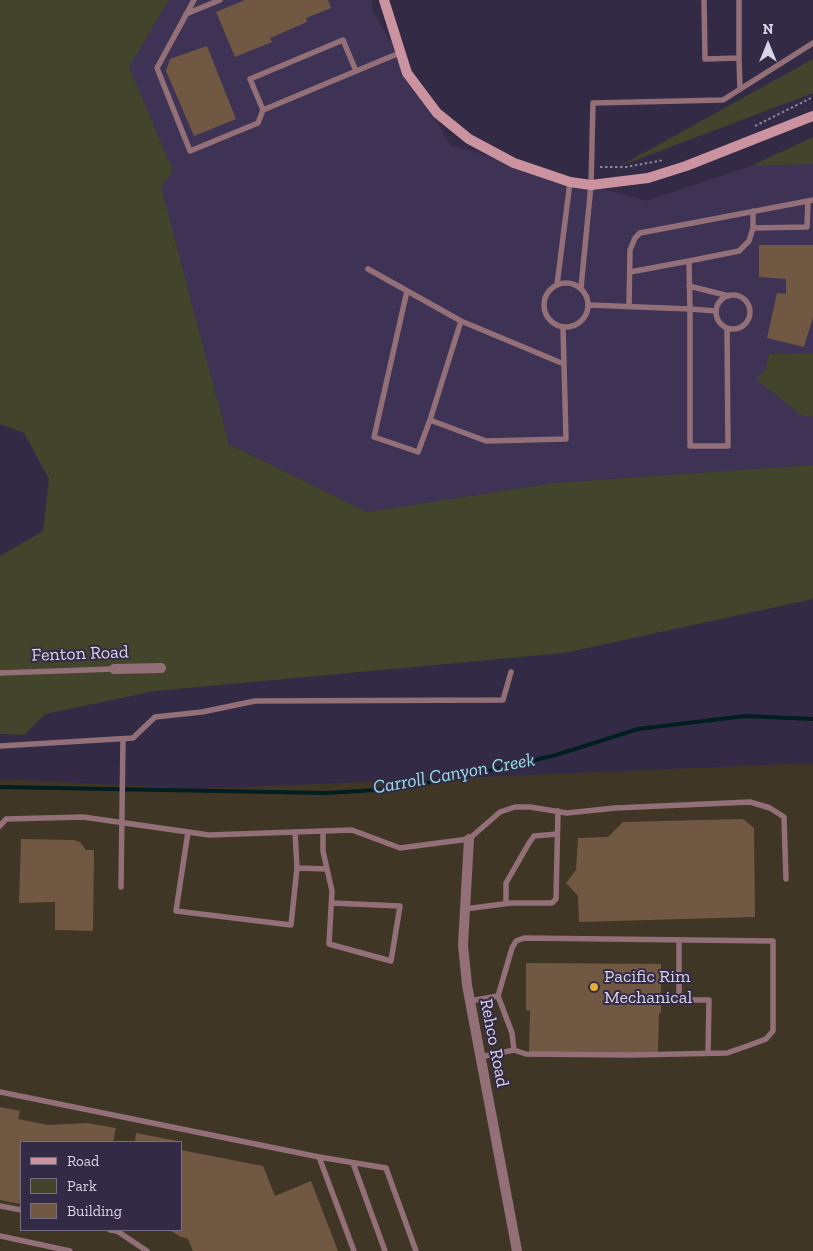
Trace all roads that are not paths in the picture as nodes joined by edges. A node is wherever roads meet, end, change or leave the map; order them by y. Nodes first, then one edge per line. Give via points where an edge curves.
1 (194, 0) edge
2 (220, 0) edge
3 (384, 0) edge
4 (704, 0) edge
5 (739, 0) edge
6 (186, 14) junction
7 (813, 42) edge
8 (400, 52) junction
9 (740, 58) junction
10 (356, 71) junction
11 (740, 89) junction
12 (264, 110) junction
13 (813, 116) edge
14 (570, 182) junction
15 (591, 185) junction
16 (811, 201) edge
17 (753, 212) junction
18 (753, 228) junction
19 (689, 261) junction
20 (368, 269) dead end
21 (630, 272) junction
22 (557, 285) junction
23 (690, 286) junction
24 (581, 288) junction
25 (407, 291) junction
26 (729, 296) junction
27 (589, 305) junction
28 (629, 307) junction
29 (690, 309) junction
30 (716, 311) junction
31 (461, 322) junction
32 (563, 327) junction
33 (727, 328) junction
34 (564, 364) junction
35 (430, 420) junction
36 (161, 668) dead end
37 (114, 669) joint
38 (511, 672) dead end
39 (0, 673) edge
40 (123, 739) junction
41 (0, 746) edge
42 (558, 811) junction
43 (122, 823) junction
44 (0, 826) edge
45 (323, 831) junction
46 (188, 832) junction
47 (295, 832) junction
48 (557, 834) junction
49 (470, 839) junction
50 (297, 868) junction
51 (327, 869) junction
52 (786, 879) dead end
53 (121, 887) dead end
54 (332, 903) junction
55 (506, 903) junction
56 (465, 909) junction
57 (679, 940) junction
58 (498, 996) junction
59 (470, 1001) junction
60 (514, 1050) junction
61 (708, 1053) junction
62 (480, 1057) junction
63 (0, 1092) edge
64 (319, 1156) junction
65 (353, 1163) junction
66 (0, 1206) edge
67 (20, 1210) edge
68 (117, 1231) edge
69 (0, 1236) edge
70 (70, 1251) edge
71 (147, 1251) edge
72 (354, 1251) edge
73 (385, 1251) edge
74 (416, 1251) edge
75 (517, 1251) edge

1 - 6 lane
2 - 6 lane
3 - 8 street
4 - 9 lane via 705,59
5 - 9 lane
6 - 12 lane via 156,68 190,151 258,123
7 - 11 lane
8 - 10 lane
8 - 14 street via 407,73 437,113 469,139 514,164
9 - 11 lane
10 - 12 lane
10 - 12 lane via 343,40 250,79
11 - 15 lane via 723,100 593,103
13 - 15 street via 648,178
14 - 15 street
14 - 22 lane
15 - 24 lane
16 - 17 lane
16 - 18 lane via 807,228
17 - 18 lane
17 - 21 lane via 640,234 632,244
18 - 19 lane via 749,241 739,251
19 - 21 lane
19 - 23 lane
20 - 25 lane
21 - 28 lane
22 - 24 lane via 570,283
22 - 32 lane via 548,293 544,305 548,317
23 - 26 lane
23 - 29 lane
24 - 27 lane
25 - 31 lane
25 - 35 lane via 374,437 418,452
26 - 30 lane via 720,301
26 - 33 lane via 744,299 750,314 742,326
27 - 28 lane
27 - 32 lane via 581,322
28 - 29 lane
29 - 30 lane
29 - 33 lane via 690,446 728,446
30 - 33 lane via 719,321
31 - 34 lane
31 - 35 lane
32 - 34 lane
34 - 35 lane via 566,439 486,441
36 - 37 street, Fenton Road
37 - 39 lane, Fenton Road
38 - 40 lane via 502,700 255,701 155,717 133,738
40 - 41 lane
40 - 43 lane
42 - 48 lane
42 - 49 lane via 515,807 500,812
42 - 52 lane via 750,802 770,808 784,817
43 - 44 lane via 83,817 6,819
43 - 46 lane
43 - 53 lane
45 - 47 lane
45 - 49 lane via 352,830 400,848
45 - 51 lane
46 - 47 lane via 209,835
46 - 50 lane via 176,911 291,925
47 - 50 lane
48 - 55 lane via 534,836 506,883
48 - 55 lane via 556,900 552,903
49 - 56 street, Rehco Road
50 - 51 lane
51 - 54 lane
54 - 54 lane via 330,944 391,960 400,906
55 - 56 lane
56 - 59 street, Rehco Road via 463,945
57 - 58 lane via 524,938 516,941 512,948
57 - 61 lane via 679,1000 709,1000
57 - 61 lane via 773,941 771,1035 740,1050
58 - 59 lane
58 - 60 lane via 512,1033
59 - 62 street, Rehco Road
60 - 61 lane via 526,1054
60 - 62 lane
62 - 75 street, Rehco Road
63 - 64 lane
64 - 65 lane
64 - 72 lane
65 - 73 lane
65 - 74 lane via 386,1168
66 - 67 lane
68 - 71 lane
69 - 70 lane

